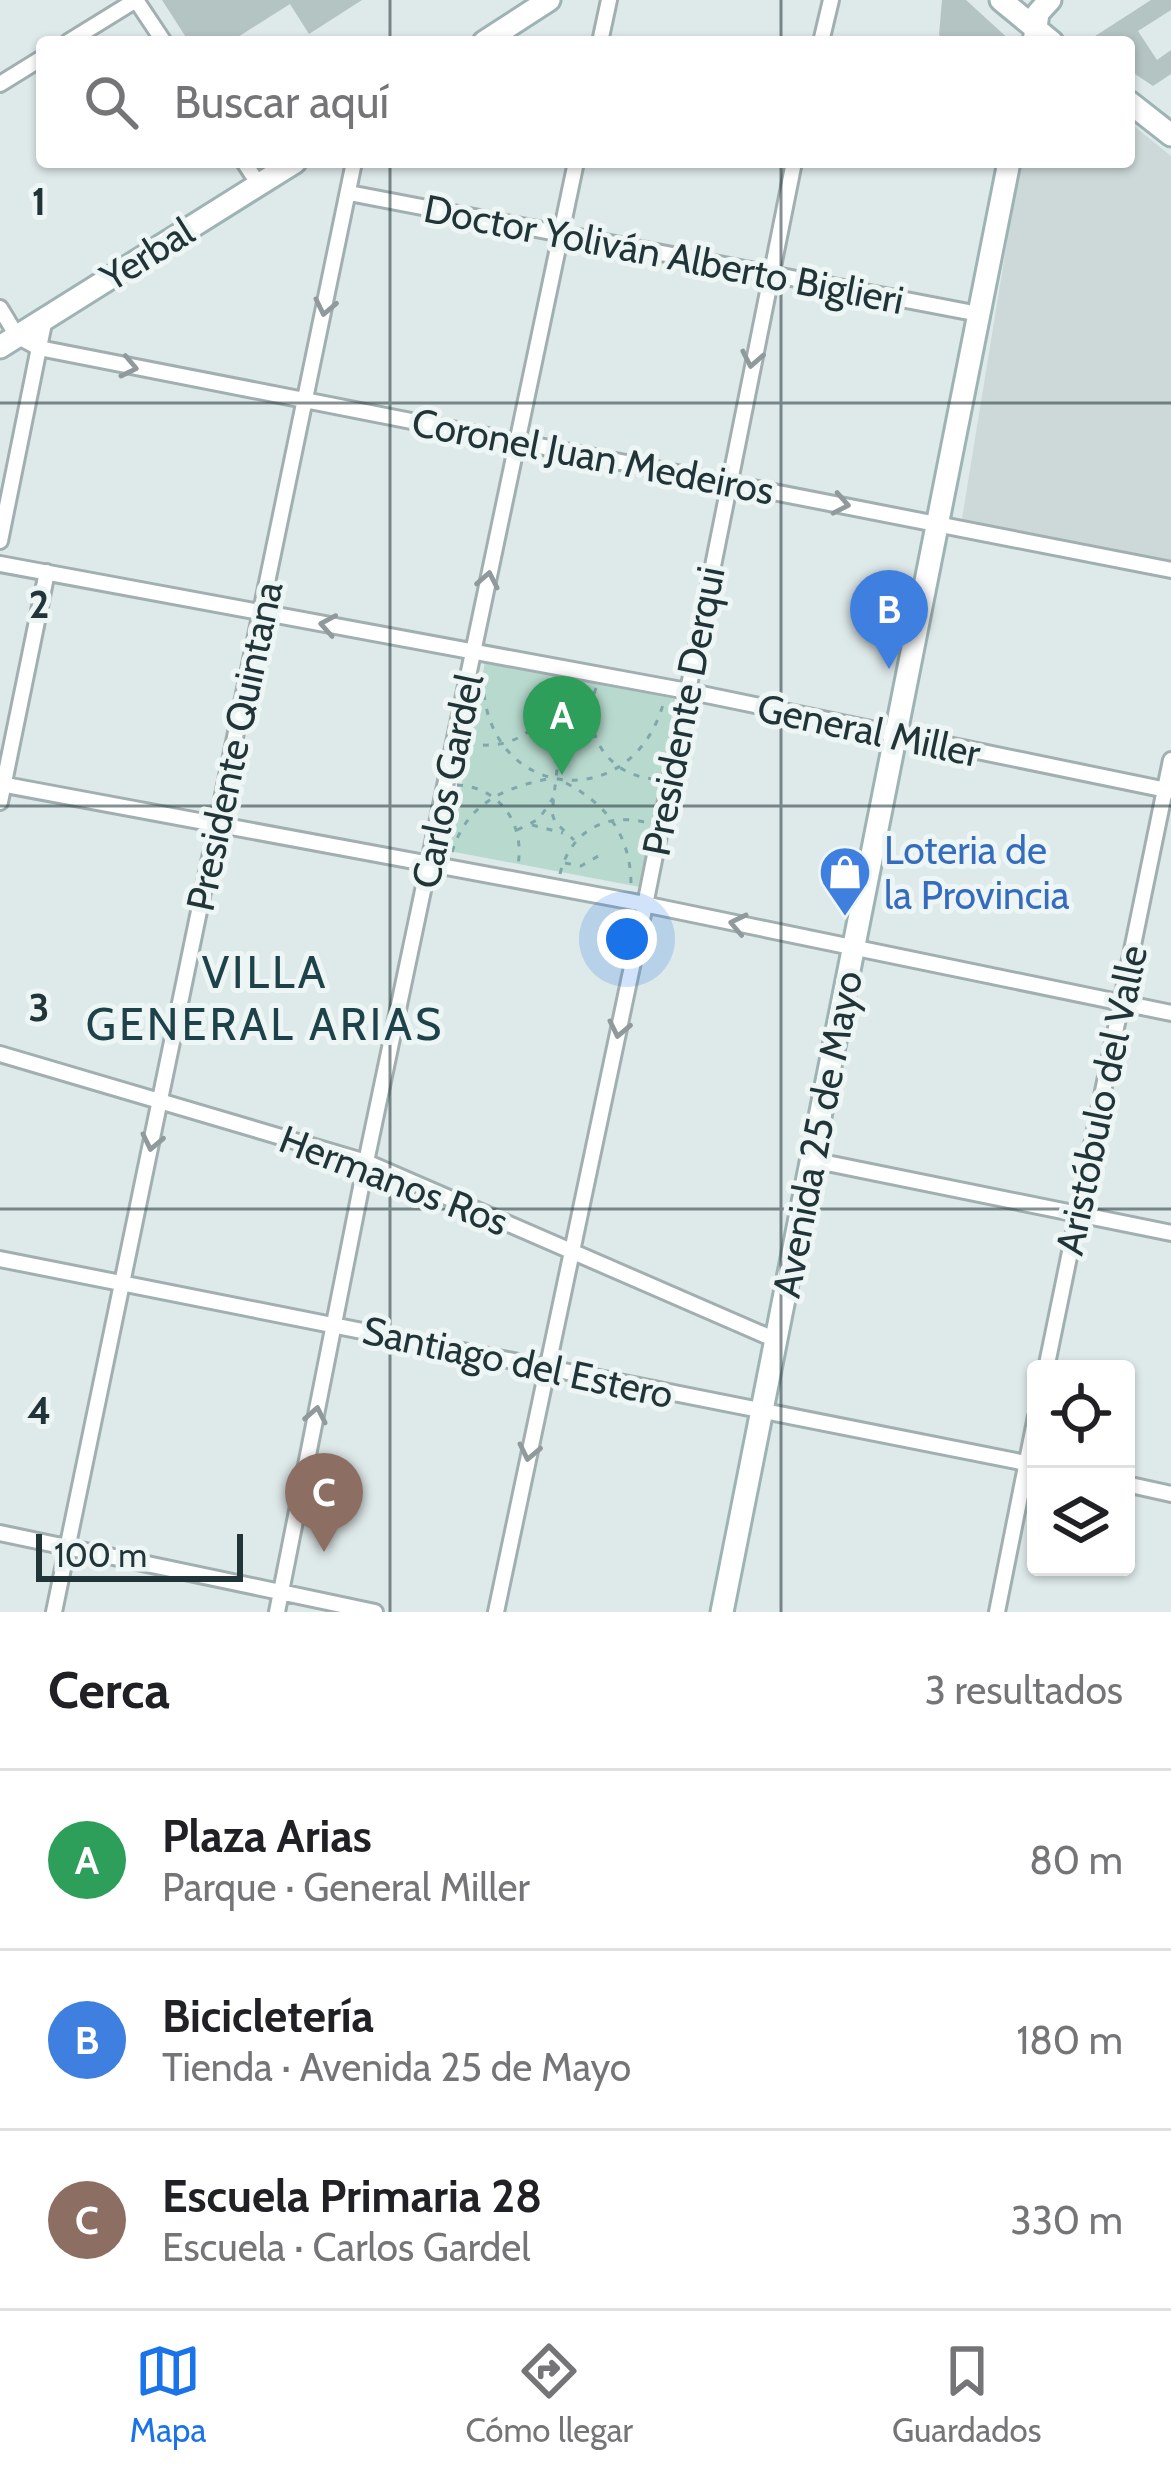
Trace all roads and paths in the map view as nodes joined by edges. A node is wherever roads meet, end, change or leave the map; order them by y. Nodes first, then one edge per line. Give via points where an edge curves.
1 (136, 0) edge
2 (549, 0) edge
3 (609, 0) edge
4 (831, 0) edge
5 (1001, 0) edge
6 (1050, 0) edge
7 (78, 36) edge
8 (160, 36) edge
9 (493, 36) edge
10 (601, 36) edge
11 (822, 36) edge
12 (1039, 36) edge
13 (1041, 36) edge
14 (36, 62) edge
15 (0, 84) edge
16 (1135, 107) edge
17 (1171, 135) edge
18 (248, 168) edge
19 (286, 168) edge
20 (353, 168) edge
21 (575, 168) edge
22 (793, 168) edge
23 (1009, 168) edge
24 (259, 185) junction
25 (349, 193) junction
26 (562, 233) junction
27 (769, 274) junction
28 (0, 308) edge
29 (979, 314) junction
30 (45, 318) junction
31 (9, 342) edge
32 (39, 348) junction
33 (305, 403) junction
34 (516, 441) junction
35 (729, 482) junction
36 (939, 524) junction
37 (0, 541) edge
38 (0, 564) edge
39 (1171, 570) edge
40 (47, 572) junction
41 (262, 612) junction
42 (479, 653) junction
43 (551, 666) junction
44 (603, 676) junction
45 (667, 688) junction
46 (687, 692) junction
47 (541, 721) junction
48 (548, 728) junction
49 (594, 734) junction
50 (456, 736) junction
51 (585, 737) junction
52 (896, 737) junction
53 (503, 745) junction
54 (1171, 760) edge
55 (559, 766) junction
56 (618, 768) junction
57 (670, 777) junction
58 (548, 779) junction
59 (556, 781) junction
60 (565, 782) junction
61 (2, 784) edge
62 (446, 785) junction
63 (1168, 790) edge
64 (492, 796) junction
65 (554, 796) junction
66 (0, 802) edge
67 (613, 820) junction
68 (218, 825) junction
69 (527, 826) junction
70 (660, 829) junction
71 (517, 830) junction
72 (565, 834) junction
73 (575, 841) junction
74 (600, 855) dead end
75 (431, 862) junction
76 (563, 862) junction
77 (449, 866) junction
78 (513, 878) junction
79 (560, 887) junction
80 (637, 903) junction
81 (853, 947) junction
82 (1121, 1003) junction
83 (1171, 1013) edge
84 (0, 1054) edge
85 (161, 1100) junction
86 (812, 1160) junction
87 (366, 1162) junction
88 (1078, 1214) junction
89 (1171, 1233) edge
90 (572, 1250) junction
91 (0, 1259) edge
92 (122, 1283) junction
93 (334, 1324) junction
94 (776, 1340) junction
95 (1048, 1360) edge
96 (546, 1368) junction
97 (762, 1412) junction
98 (1027, 1463) edge
99 (1030, 1468) edge
100 (1135, 1486) edge
101 (1171, 1494) edge
102 (0, 1533) edge
103 (68, 1546) junction
104 (281, 1593) junction
105 (53, 1612) edge
106 (277, 1612) edge
107 (375, 1612) edge
108 (496, 1612) edge
109 (722, 1612) edge
110 (997, 1612) edge

1 - 7 street
1 - 8 street
2 - 9 main road
3 - 10 street
4 - 11 street
5 - 12 main road
6 - 13 main road via 1038,13
14 - 15 street
16 - 17 main road
18 - 24 street
19 - 24 main road, Yerbal
20 - 25 street, Presidente Quintana
21 - 26 street, Carlos Gardel
22 - 27 street, Presidente Derqui
23 - 29 main road, Avenida 25 de Mayo
24 - 30 main road, Yerbal
25 - 26 street, Doctor Yoliván Alberto Biglieri
25 -> 33 street, Presidente Quintana
26 - 27 street, Doctor Yoliván Alberto Biglieri
26 - 34 street, Carlos Gardel
27 - 29 street, Doctor Yoliván Alberto Biglieri
27 -> 35 street, Presidente Derqui
28 - 31 street
29 - 36 main road, Avenida 25 de Mayo
30 - 31 main road, Yerbal
30 - 32 street
31 - 32 street, Coronel Juan Medeiros
32 -> 33 street, Coronel Juan Medeiros
32 - 37 street
33 - 34 street, Coronel Juan Medeiros
33 - 41 street, Presidente Quintana
34 - 35 street, Coronel Juan Medeiros
42 -> 34 street, Carlos Gardel
35 -> 36 street, Coronel Juan Medeiros
35 - 46 street, Presidente Derqui
36 - 39 street, Coronel Juan Medeiros
36 - 52 main road, Avenida 25 de Mayo
38 - 40 street, General Miller
40 - 41 street, General Miller
40 - 61 street
42 -> 41 street, General Miller
41 - 68 street, Presidente Quintana
42 - 43 street, General Miller
42 - 50 street, Carlos Gardel
42 - 53 path via 486,711
43 - 44 street, General Miller
43 - 47 path via 552,695
44 - 45 street, General Miller
44 - 49 path via 591,704
45 - 46 street, General Miller
45 - 56 path via 653,733
46 - 52 street, General Miller
46 - 57 street, Presidente Derqui
47 - 48 path
47 - 53 path
48 - 51 path via 561,738
48 - 55 path
49 - 51 path
49 - 56 path
50 - 53 path
50 - 62 street, Carlos Gardel
51 - 55 path
52 - 63 street, General Miller
52 - 81 main road, Avenida 25 de Mayo
53 - 58 path
54 - 63 street, Aristóbulo del Valle
55 - 59 path
56 - 57 path
56 - 60 path
57 - 70 street, Presidente Derqui
58 - 59 path
58 - 64 path
59 - 60 path
59 - 65 path
60 - 67 path
61 - 66 street
61 - 68 street
62 - 64 path
62 - 75 street, Carlos Gardel
63 - 82 street, Aristóbulo del Valle
64 - 71 path
64 - 77 path via 460,830
65 - 69 path
65 - 72 path via 555,822
67 - 70 path
67 - 73 path
67 - 80 path
68 - 75 street
68 - 85 street, Presidente Quintana
69 - 71 path
69 - 72 path
70 - 80 street, Presidente Derqui
71 - 78 path
72 - 73 path
73 - 76 path
74 - 76 path via 581,866
75 - 77 street
75 - 87 street, Carlos Gardel
76 - 79 path
77 - 78 street
78 - 79 street
79 - 80 street
81 -> 80 street
80 -> 90 street, Presidente Derqui
81 - 82 street
81 - 86 main road, Avenida 25 de Mayo
82 - 83 street
82 - 88 street, Aristóbulo del Valle
84 - 85 street, Hermanos Ros
85 - 87 street, Hermanos Ros
85 -> 92 street, Presidente Quintana
86 - 88 street
86 - 94 main road, Avenida 25 de Mayo
87 - 90 street, Hermanos Ros
87 - 93 street, Carlos Gardel
88 - 89 street
88 - 95 street, Aristóbulo del Valle
90 - 94 street, Hermanos Ros
90 - 96 street, Presidente Derqui
91 - 92 street, Santiago del Estero
92 - 93 street, Santiago del Estero
92 - 103 street, Presidente Quintana
93 - 96 street, Santiago del Estero
104 -> 93 street, Carlos Gardel
94 - 97 main road, Avenida 25 de Mayo
96 - 97 street, Santiago del Estero
96 -> 108 street, Presidente Derqui
97 - 98 street, Santiago del Estero
97 - 109 main road, Avenida 25 de Mayo
99 - 110 street
100 - 101 street
102 - 103 street
103 - 104 street
103 - 105 street, Presidente Quintana
104 - 106 street, Carlos Gardel
104 - 107 street

